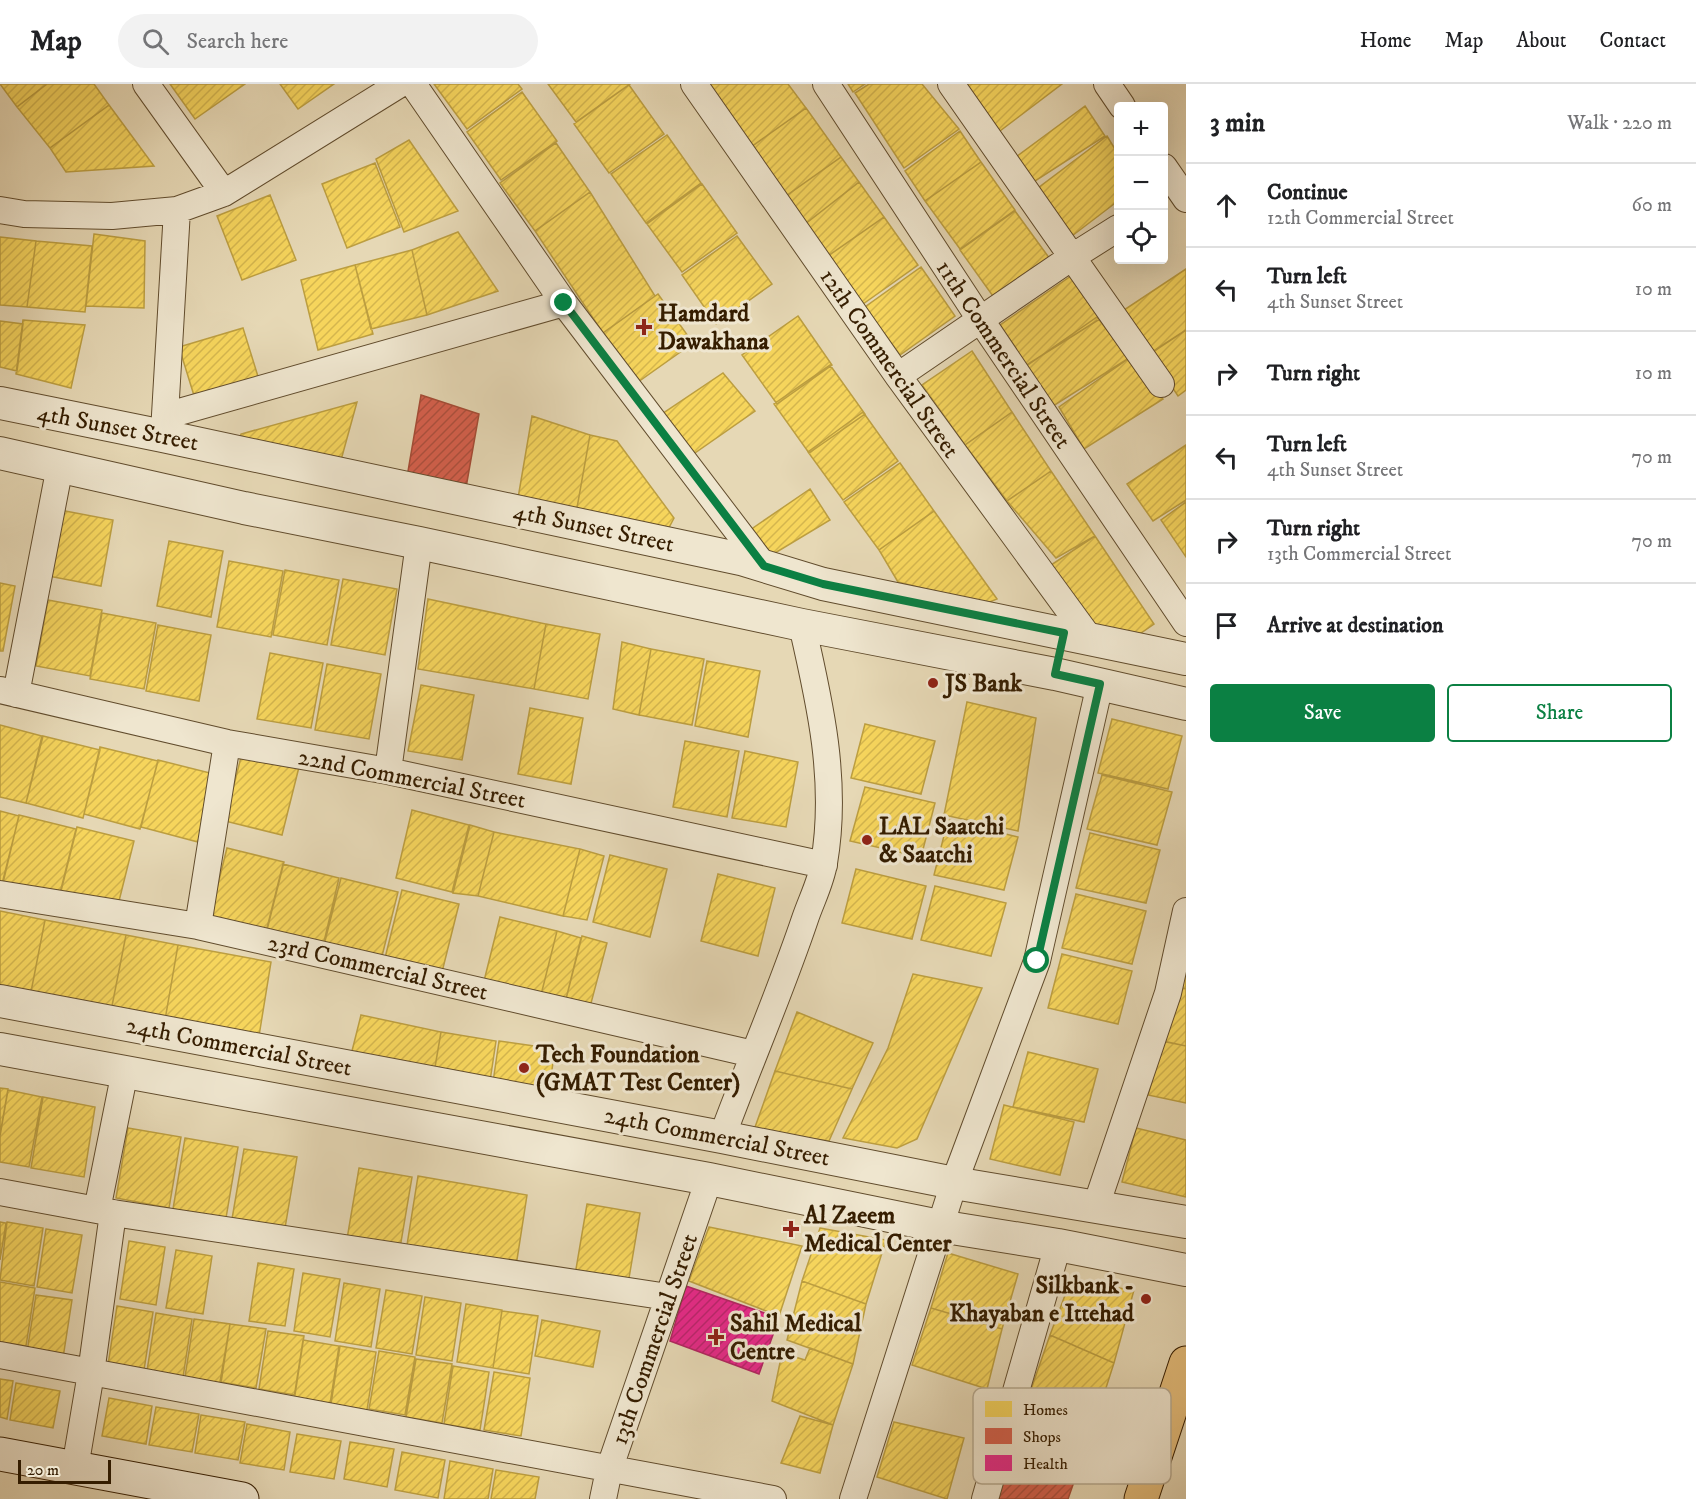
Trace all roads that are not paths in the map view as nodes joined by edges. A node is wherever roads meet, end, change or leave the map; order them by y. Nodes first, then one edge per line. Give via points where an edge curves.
1 (146, 84) edge
2 (400, 84) edge
3 (413, 84) edge
4 (694, 84) edge
5 (826, 84) edge
6 (951, 84) edge
7 (1107, 84) edge
8 (1119, 102) edge
9 (1168, 176) edge
10 (224, 193) junction
11 (1177, 197) edge
12 (0, 210) edge
13 (177, 210) junction
14 (1114, 231) edge
15 (1072, 257) junction
16 (564, 303) junction
17 (980, 319) junction
18 (898, 376) junction
19 (1161, 384) dead end
20 (0, 403) edge
21 (164, 426) junction
22 (0, 453) edge
23 (60, 465) junction
24 (419, 543) junction
25 (753, 563) junction
26 (823, 584) junction
27 (733, 610) junction
28 (1186, 623) edge
29 (811, 626) junction
30 (1077, 636) junction
31 (1186, 658) edge
32 (1055, 674) junction
33 (1100, 684) junction
34 (8, 692) edge
35 (1186, 704) edge
36 (227, 743) junction
37 (388, 771) junction
38 (824, 865) junction
39 (0, 894) edge
40 (1186, 911) edge
41 (198, 926) junction
42 (0, 1001) edge
43 (0, 1048) edge
44 (753, 1054) junction
45 (125, 1071) junction
46 (722, 1137) junction
47 (709, 1179) junction
48 (954, 1183) junction
49 (0, 1192) edge
50 (1096, 1206) junction
51 (105, 1212) junction
52 (1186, 1222) edge
53 (939, 1226) junction
54 (1058, 1245) junction
55 (1186, 1270) edge
56 (668, 1297) junction
57 (0, 1355) edge
58 (1186, 1364) edge
59 (91, 1373) junction
60 (1017, 1388) edge
61 (1171, 1409) edge
62 (0, 1454) edge
63 (75, 1468) junction
64 (609, 1470) junction
65 (989, 1484) edge
66 (1146, 1484) edge
67 (242, 1499) edge
68 (603, 1499) edge
69 (773, 1499) edge
70 (853, 1499) edge
71 (985, 1499) edge
72 (1141, 1499) edge

1 - 10 street
2 - 10 street
3 - 16 street
4 - 18 street, 12th Commercial Street
5 - 17 street, 11th Commercial Street
6 - 15 street
7 - 8 street
9 - 11 street
10 - 13 street
12 - 13 street via 112,216
13 - 21 street
14 - 15 street
15 - 17 street
15 - 19 street
16 - 21 street
16 - 25 street
17 - 18 street
17 - 28 street, 11th Commercial Street
18 - 30 street, 12th Commercial Street
20 - 21 street, 4th Sunset Street
21 - 25 street, 4th Sunset Street
22 - 23 street, 4th Sunset Street
23 - 24 street, 4th Sunset Street
23 - 34 street
24 - 27 street, 4th Sunset Street
24 - 37 street
25 - 26 street, 4th Sunset Street
25 - 27 street via 752,588
26 - 29 street via 811,591 806,604
26 - 30 street, 4th Sunset Street
27 - 29 street, 4th Sunset Street
29 - 32 street, 4th Sunset Street
29 - 38 street via 828,756 829,817
30 - 31 street, 4th Sunset Street
30 - 32 street
32 - 33 street, 4th Sunset Street
33 - 35 street, 4th Sunset Street
33 - 48 street via 1037,961
34 - 36 street, 22nd Commercial Street
36 - 37 street, 22nd Commercial Street
36 - 41 street
37 - 38 street, 22nd Commercial Street
38 - 44 street via 789,968
39 - 41 street, 23rd Commercial Street
40 - 50 street via 1168,993
41 - 44 street, 23rd Commercial Street
42 - 46 street, 24th Commercial Street
43 - 45 street, 24th Commercial Street
44 - 46 street
45 - 47 street, 24th Commercial Street
45 - 51 street
46 - 48 street, 24th Commercial Street
47 - 53 street, 24th Commercial Street
47 - 56 street, 13th Commercial Street
48 - 50 street, 24th Commercial Street
48 - 53 street
49 - 51 street
50 - 52 street, 24th Commercial Street
51 - 56 street
51 - 59 street
53 - 54 street, 24th Commercial Street
53 - 70 street
54 - 55 street, 24th Commercial Street
54 - 60 street
56 - 64 street, 13th Commercial Street
57 - 59 street
58 - 61 main road
59 - 63 street
59 - 64 street
62 - 63 main road
63 - 67 main road
64 - 68 street, 13th Commercial Street
64 - 69 street
65 - 71 street
66 - 72 main road

